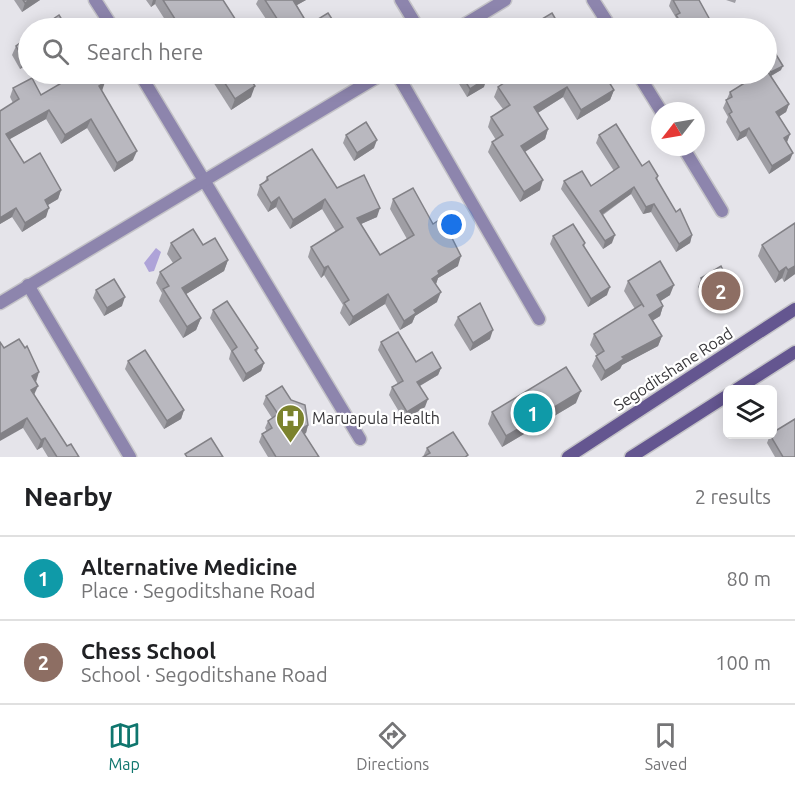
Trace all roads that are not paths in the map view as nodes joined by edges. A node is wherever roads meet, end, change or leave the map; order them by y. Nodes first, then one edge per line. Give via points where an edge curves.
1 (95, 0) edge
2 (401, 0) edge
3 (505, 0) edge
4 (593, 0) edge
5 (106, 18) edge
6 (412, 18) edge
7 (475, 18) edge
8 (604, 18) edge
9 (147, 84) edge
10 (365, 84) edge
11 (404, 84) edge
12 (644, 84) edge
13 (655, 102) edge
14 (688, 156) edge
15 (206, 178) junction
16 (722, 211) dead end
17 (28, 285) junction
18 (0, 303) edge
19 (795, 309) edge
20 (539, 319) dead end
21 (795, 352) edge
22 (745, 385) edge
23 (723, 398) edge
24 (360, 440) dead end
25 (130, 457) edge
26 (568, 457) edge
27 (631, 457) edge

1 - 5 street
2 - 6 street
3 - 7 street
4 - 8 street
9 - 15 street
10 - 15 street
11 - 20 street
12 - 13 street
14 - 16 street
15 - 17 street
15 - 24 street
17 - 18 street
17 - 25 street
19 - 26 main road, Segoditshane Road
21 - 22 main road
23 - 27 main road

